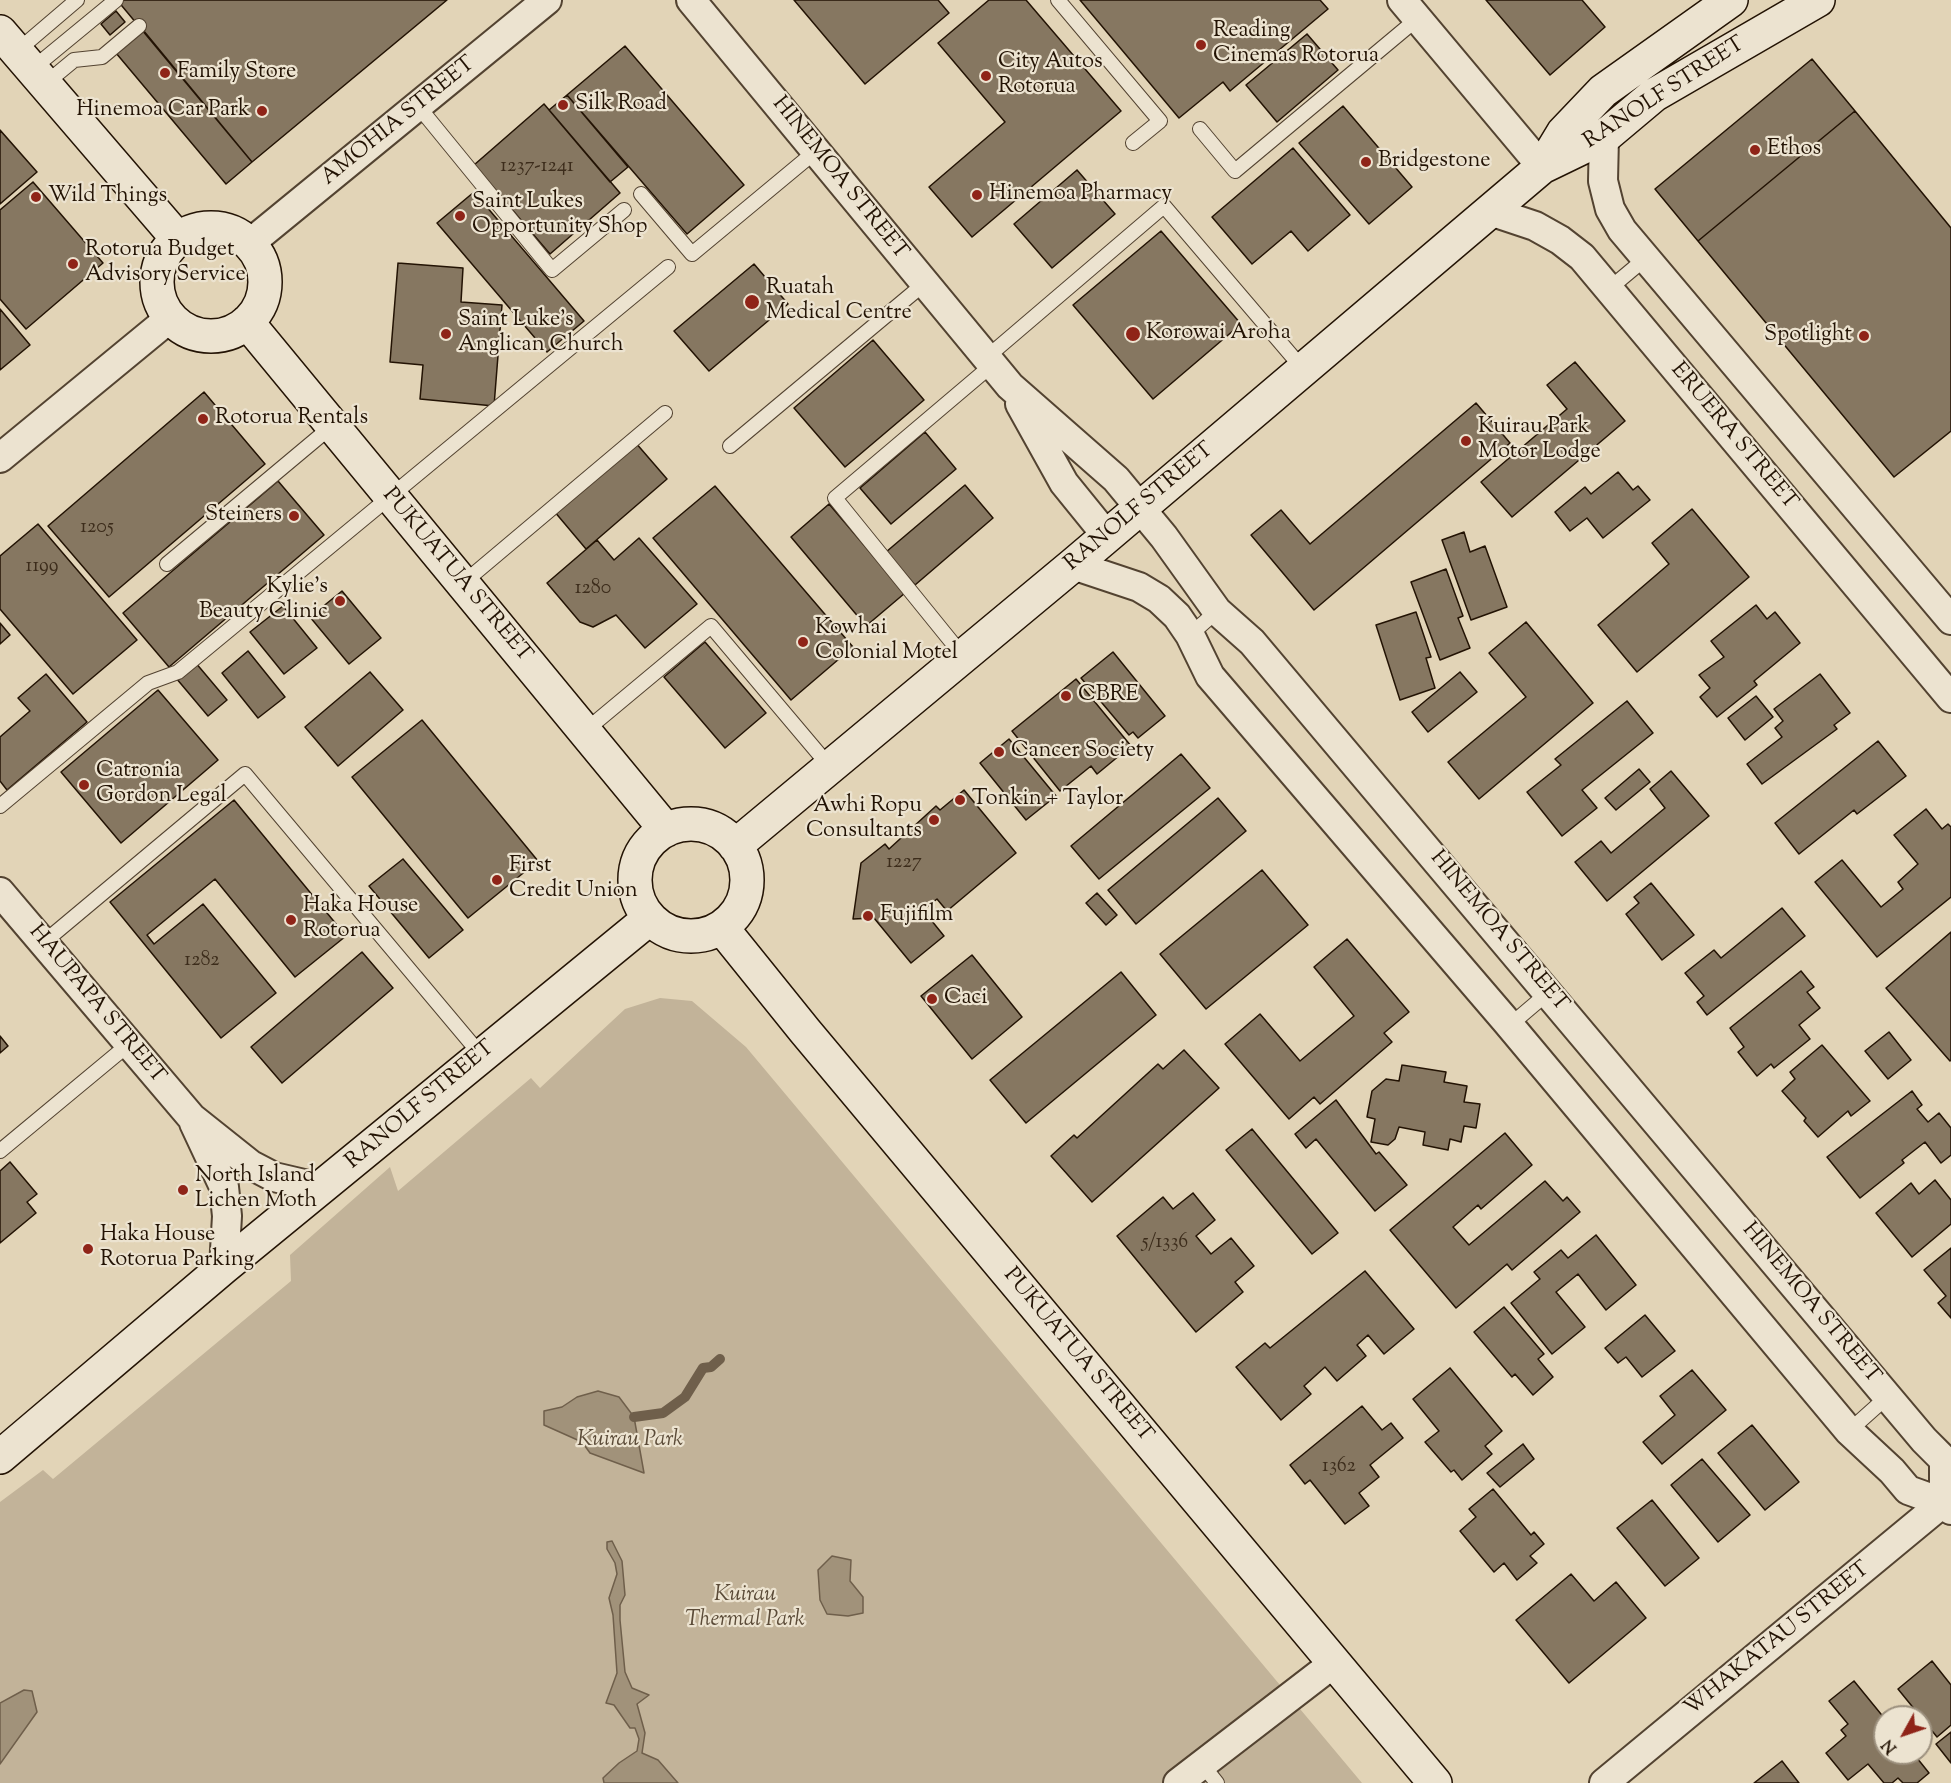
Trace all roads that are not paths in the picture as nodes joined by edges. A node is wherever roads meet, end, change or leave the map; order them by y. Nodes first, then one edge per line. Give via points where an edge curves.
1 (77, 0) edge
2 (116, 0) edge
3 (547, 0) edge
4 (691, 0) edge
5 (1058, 0) edge
6 (1731, 0) edge
7 (1818, 0) edge
8 (1410, 9) edge
9 (140, 26) dead end
10 (23, 60) edge
11 (418, 106) junction
12 (1200, 129) dead end
13 (1604, 137) junction
14 (1133, 143) dead end
15 (816, 151) junction
16 (1542, 167) junction
17 (642, 194) dead end
18 (624, 210) dead end
19 (1490, 211) junction
20 (178, 239) junction
21 (249, 244) junction
22 (1646, 258) junction
23 (668, 267) dead end
24 (925, 283) junction
25 (1609, 289) junction
26 (170, 318) junction
27 (247, 322) junction
28 (1303, 369) junction
29 (996, 370) junction
30 (665, 413) dead end
31 (332, 426) junction
32 (730, 446) dead end
33 (0, 458) edge
34 (390, 497) junction
35 (1140, 508) junction
36 (1107, 536) junction
37 (167, 564) dead end
38 (1073, 565) junction
39 (462, 584) junction
40 (1217, 611) junction
41 (1951, 620) edge
42 (1190, 635) junction
43 (963, 656) junction
44 (1951, 698) edge
45 (585, 732) junction
46 (830, 767) junction
47 (0, 806) edge
48 (666, 830) junction
49 (735, 846) junction
50 (0, 892) edge
51 (650, 918) junction
52 (722, 927) junction
53 (43, 943) junction
54 (1550, 992) junction
55 (1509, 1026) junction
56 (129, 1044) junction
57 (481, 1055) junction
58 (192, 1118) junction
59 (0, 1151) edge
60 (321, 1188) junction
61 (224, 1267) junction
62 (1887, 1397) junction
63 (1849, 1431) junction
64 (0, 1457) edge
65 (1949, 1503) edge
66 (1334, 1663) junction
67 (1209, 1774) edge
68 (1178, 1783) edge
69 (1435, 1783) edge
70 (1604, 1783) edge

1 - 10 lane
2 - 10 lane
3 - 11 street, AMOHIA STREET
4 - 15 street, HINEMOA STREET
5 - 14 lane via 1160,121
6 - 16 main road, RANOLF STREET via 1603,91 1563,133
7 - 13 main road, RANOLF STREET via 1654,95
8 - 12 lane via 1235,171
8 - 16 street
9 - 10 lane via 102,57
10 - 20 main road
11 - 18 lane via 552,270
11 - 21 street, AMOHIA STREET
13 - 16 main road, RANOLF STREET
13 - 22 street via 1603,181 1610,209
15 - 17 lane via 692,254
15 - 24 street, HINEMOA STREET
16 - 19 main road, RANOLF STREET
19 - 25 street, ERUERA STREET via 1535,226 1560,240 1582,257
19 - 28 main road, RANOLF STREET
20 - 21 main road via 188,232 214,228 227,230
20 - 26 main road via 165,252 156,286
21 - 27 main road via 260,258 265,275 258,309
22 - 25 lane
22 - 41 street
23 - 34 lane
24 - 29 street, HINEMOA STREET
24 - 32 lane
25 - 44 street, ERUERA STREET
26 - 27 main road via 180,327 208,336 235,331
26 - 33 street
27 - 31 main road, PUKUATUA STREET
28 - 29 lane via 1164,206
28 - 35 main road, RANOLF STREET
29 - 35 street, HINEMOA STREET via 1116,479
29 - 36 street, HINEMOA STREET via 1064,483
29 - 43 lane via 835,498
30 - 39 lane
31 - 34 main road, PUKUATUA STREET
31 - 37 lane
34 - 39 main road, PUKUATUA STREET
34 - 47 lane via 178,672 148,683
35 - 36 main road, RANOLF STREET
35 - 40 street, HINEMOA STREET
36 - 38 main road, RANOLF STREET
38 - 42 street via 1139,587 1165,604
38 - 43 main road, RANOLF STREET
39 - 45 main road, PUKUATUA STREET
40 - 42 lane
40 - 54 street, HINEMOA STREET via 1252,642
42 - 55 street via 1210,676
43 - 46 main road, RANOLF STREET
45 - 46 lane via 711,626
45 - 48 main road, PUKUATUA STREET
46 - 49 main road, RANOLF STREET
48 - 49 main road via 689,824 704,826 720,832
48 - 51 main road via 647,845 635,874 636,890
49 - 52 main road via 747,871 747,887 735,916
50 - 53 street, HAUPAPA STREET
51 - 52 main road via 659,927 684,936 698,936
51 - 57 main road, RANOLF STREET
52 - 66 main road, PUKUATUA STREET via 805,1032
53 - 56 street, HAUPAPA STREET
53 - 57 lane via 245,774
54 - 55 lane
54 - 62 street, HINEMOA STREET
55 - 63 street
56 - 58 street, HAUPAPA STREET
56 - 59 lane
57 - 60 main road, RANOLF STREET
58 - 60 street, HAUPAPA STREET via 251,1165 274,1177
58 - 61 street, HAUPAPA STREET via 224,1187
60 - 61 main road, RANOLF STREET
61 - 64 main road, RANOLF STREET
62 - 63 lane
62 - 65 street, HINEMOA STREET via 1944,1460
63 - 65 street via 1908,1490
65 - 70 street, WHAKATAU STREET
66 - 67 street
66 - 69 main road, PUKUATUA STREET
67 - 68 street

